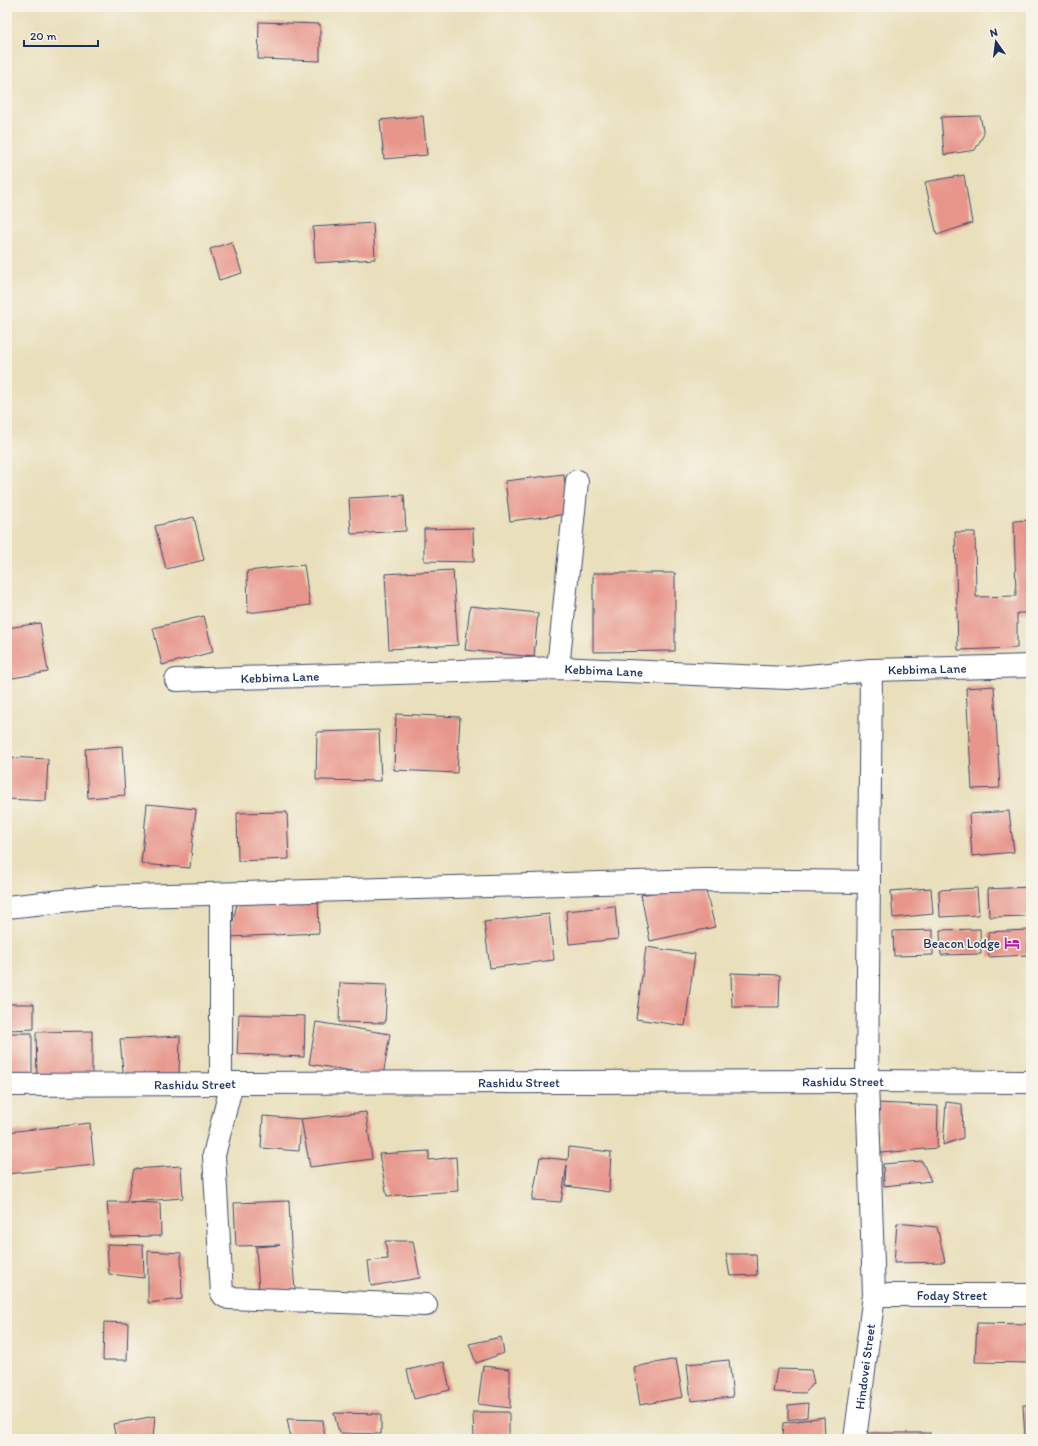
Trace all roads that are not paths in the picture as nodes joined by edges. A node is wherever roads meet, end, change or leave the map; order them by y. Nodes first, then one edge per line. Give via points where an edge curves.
1 (577, 481) dead end
2 (1031, 666) edge
3 (558, 668) junction
4 (871, 670) junction
5 (176, 680) dead end
6 (868, 882) junction
7 (222, 894) junction
8 (7, 907) edge
9 (867, 1081) junction
10 (1031, 1082) edge
11 (227, 1084) junction
12 (7, 1085) edge
13 (874, 1295) junction
14 (1031, 1295) edge
15 (426, 1305) dead end
16 (856, 1439) edge

1 - 3 street
2 - 4 street, Kebbima Lane
3 - 4 street, Kebbima Lane via 788,678
3 - 5 street, Kebbima Lane
4 - 6 street, Hindovei Street
6 - 7 street via 706,880
6 - 9 street, Hindovei Street
7 - 8 street via 99,897
7 - 11 street
9 - 10 street, Rashidu Street
9 - 11 street, Rashidu Street
9 - 13 street, Hindovei Street
11 - 12 street, Rashidu Street
11 - 15 street via 214,1155 224,1296
13 - 14 street, Foday Street
13 - 16 street, Hindovei Street

